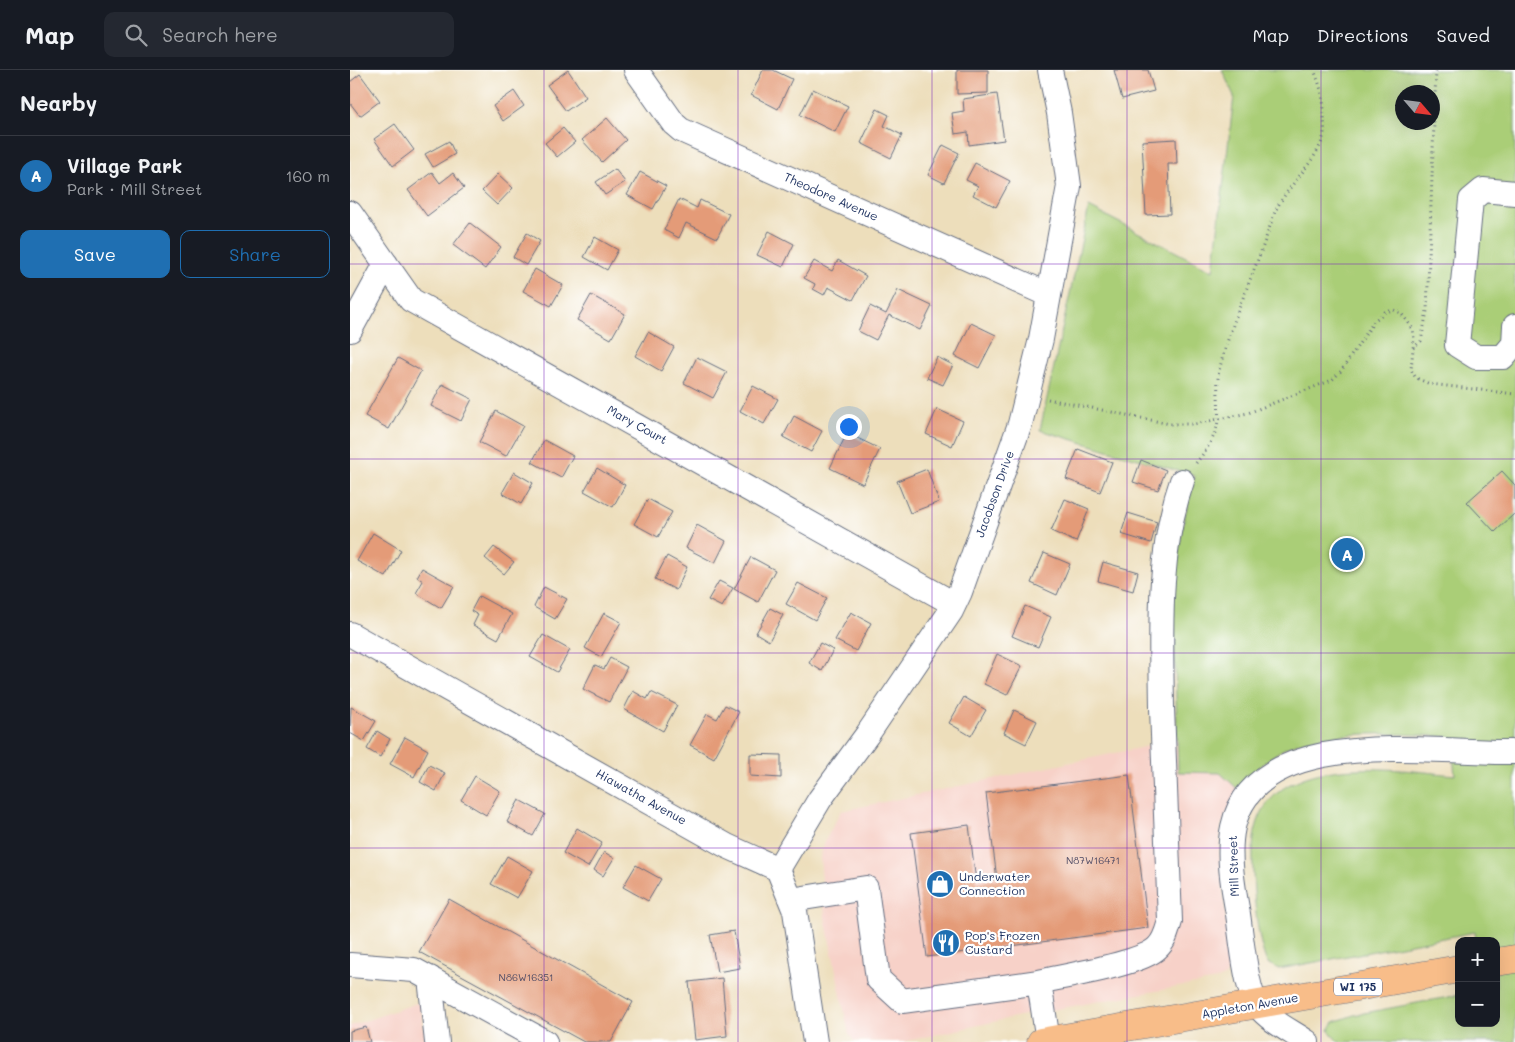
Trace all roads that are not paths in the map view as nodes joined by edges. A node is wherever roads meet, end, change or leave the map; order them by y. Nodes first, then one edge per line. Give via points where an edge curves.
1 (636, 70) edge
2 (1050, 70) edge
3 (1515, 193) edge
4 (350, 213) edge
5 (386, 264) junction
6 (1049, 295) junction
7 (1515, 326) edge
8 (350, 330) edge
9 (1182, 481) road end
10 (954, 604) junction
11 (350, 634) edge
12 (1515, 752) edge
13 (778, 869) junction
14 (791, 900) junction
15 (1515, 959) edge
16 (1500, 961) edge
17 (350, 965) edge
18 (1455, 969) edge
19 (430, 978) junction
20 (1039, 982) junction
21 (1257, 1005) junction
22 (1087, 1039) edge
23 (1045, 1041) edge
24 (437, 1042) edge
25 (545, 1042) edge
26 (815, 1042) edge
27 (1307, 1042) edge

1 - 6 street, Theodore Avenue via 681,130
2 - 6 street, Jacobson Drive via 1069,186
3 - 7 street via 1483,190 1471,200 1457,346 1476,357 1503,357 1514,344
4 - 5 street, Mary Court
5 - 8 street
5 - 10 street, Mary Court via 411,300
6 - 10 street, Jacobson Drive via 1020,424
9 - 20 street via 1170,523 1162,590 1164,794 1170,921 1166,936 1156,949 1140,958
10 - 13 street, Jacobson Drive via 820,799
11 - 13 street, Hiawatha Avenue via 727,846
12 - 21 street, Mill Street via 1368,749 1292,763 1263,779 1244,799 1233,827 1232,849 1233,886 1248,977
13 - 14 street
14 - 20 street via 866,888 878,978 902,1001
14 - 26 street
15 - 16 main road
17 - 19 street via 414,970
18 - 21 main road, Appleton Avenue / WI 175
19 - 24 street
19 - 25 street
20 - 23 street
21 - 22 main road, Appleton Avenue / WI 175
21 - 27 street, Mill Street via 1274,1021
22 - 23 main road, Appleton Avenue / WI 175

